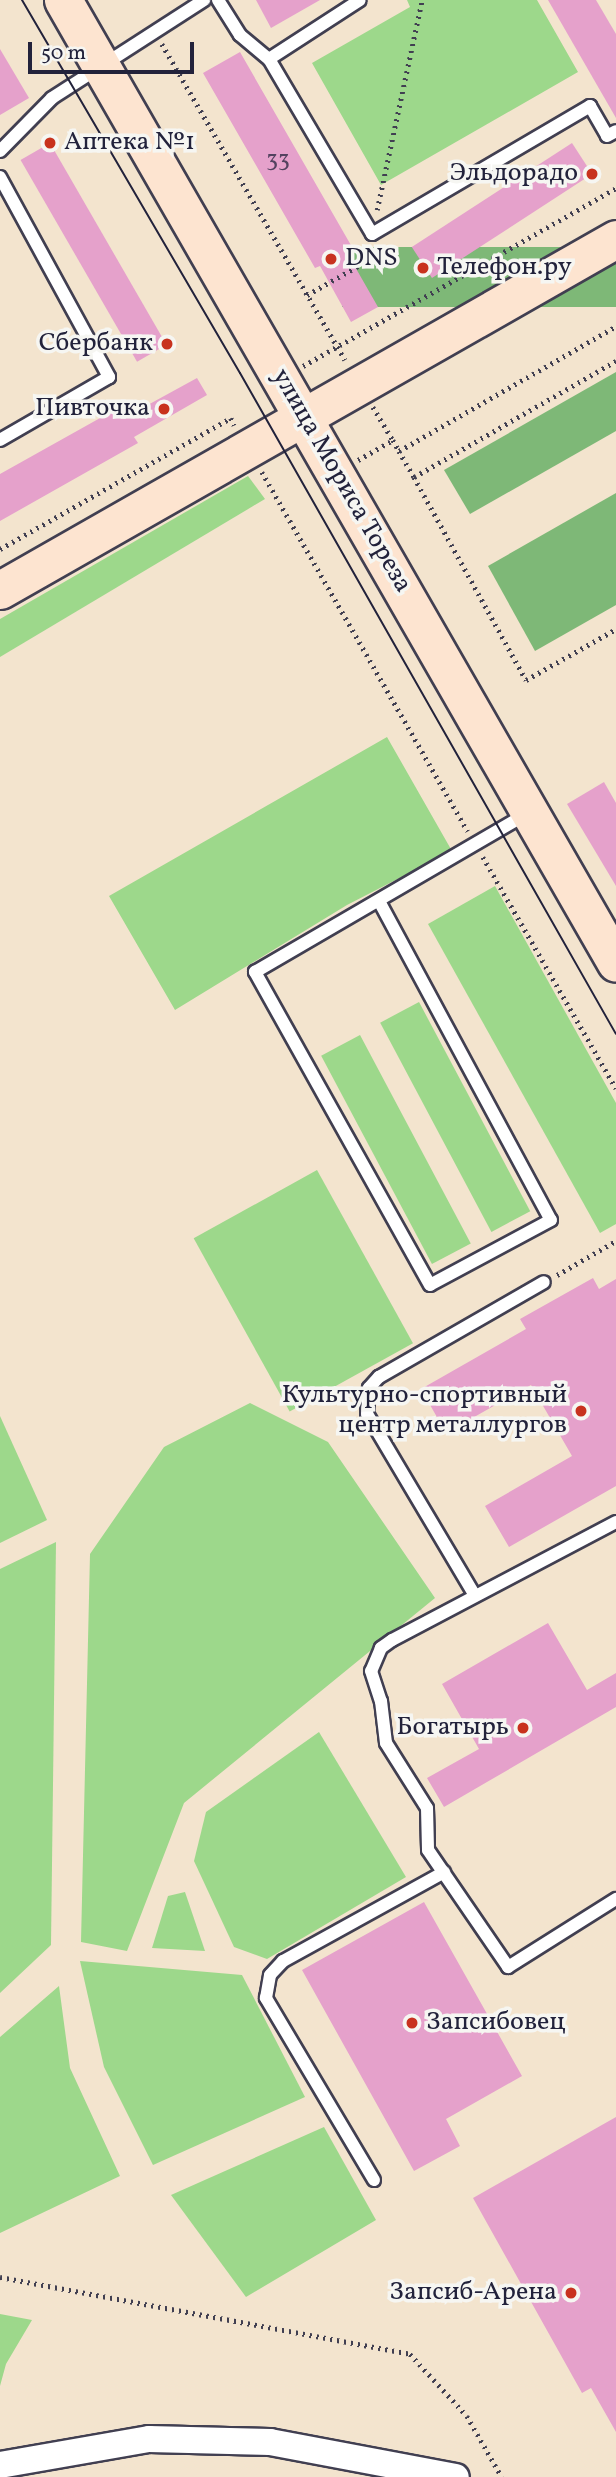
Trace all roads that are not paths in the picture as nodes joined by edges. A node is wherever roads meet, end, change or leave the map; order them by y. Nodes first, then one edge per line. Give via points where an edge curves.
1 (63, 0) edge
2 (204, 0) edge
3 (218, 0) edge
4 (360, 0) edge
5 (269, 59) junction
6 (100, 64) junction
7 (616, 131) edge
8 (0, 151) edge
9 (0, 177) edge
10 (616, 239) edge
11 (304, 417) junction
12 (0, 440) edge
13 (0, 590) edge
14 (530, 812) junction
15 (379, 901) junction
16 (616, 963) edge
17 (544, 1282) road end
18 (616, 1522) edge
19 (474, 1594) junction
20 (444, 1872) junction
21 (616, 1899) edge
22 (374, 2180) dead end
23 (0, 2465) edge
24 (456, 2477) edge

1 - 6 street, улица Мориса Тореза
2 - 6 lane
3 - 5 lane via 240,35
4 - 5 lane
5 - 7 lane via 372,234 590,106 607,136
6 - 8 lane via 52,98
6 - 11 street, улица Мориса Тореза
9 - 12 lane via 109,377
10 - 11 street
11 - 13 street
11 - 14 street, улица Мориса Тореза
14 - 15 lane
14 - 16 street, улица Мориса Тореза
15 - 15 lane via 551,1220 430,1285 255,972
17 - 19 lane via 379,1377 369,1388 367,1415
18 - 19 lane
19 - 20 lane via 381,1648 371,1671 381,1701 386,1743 427,1808 428,1850
20 - 21 lane via 508,1967
20 - 22 lane via 283,1961 270,1975 266,1998
23 - 24 street via 149,2439 270,2442

